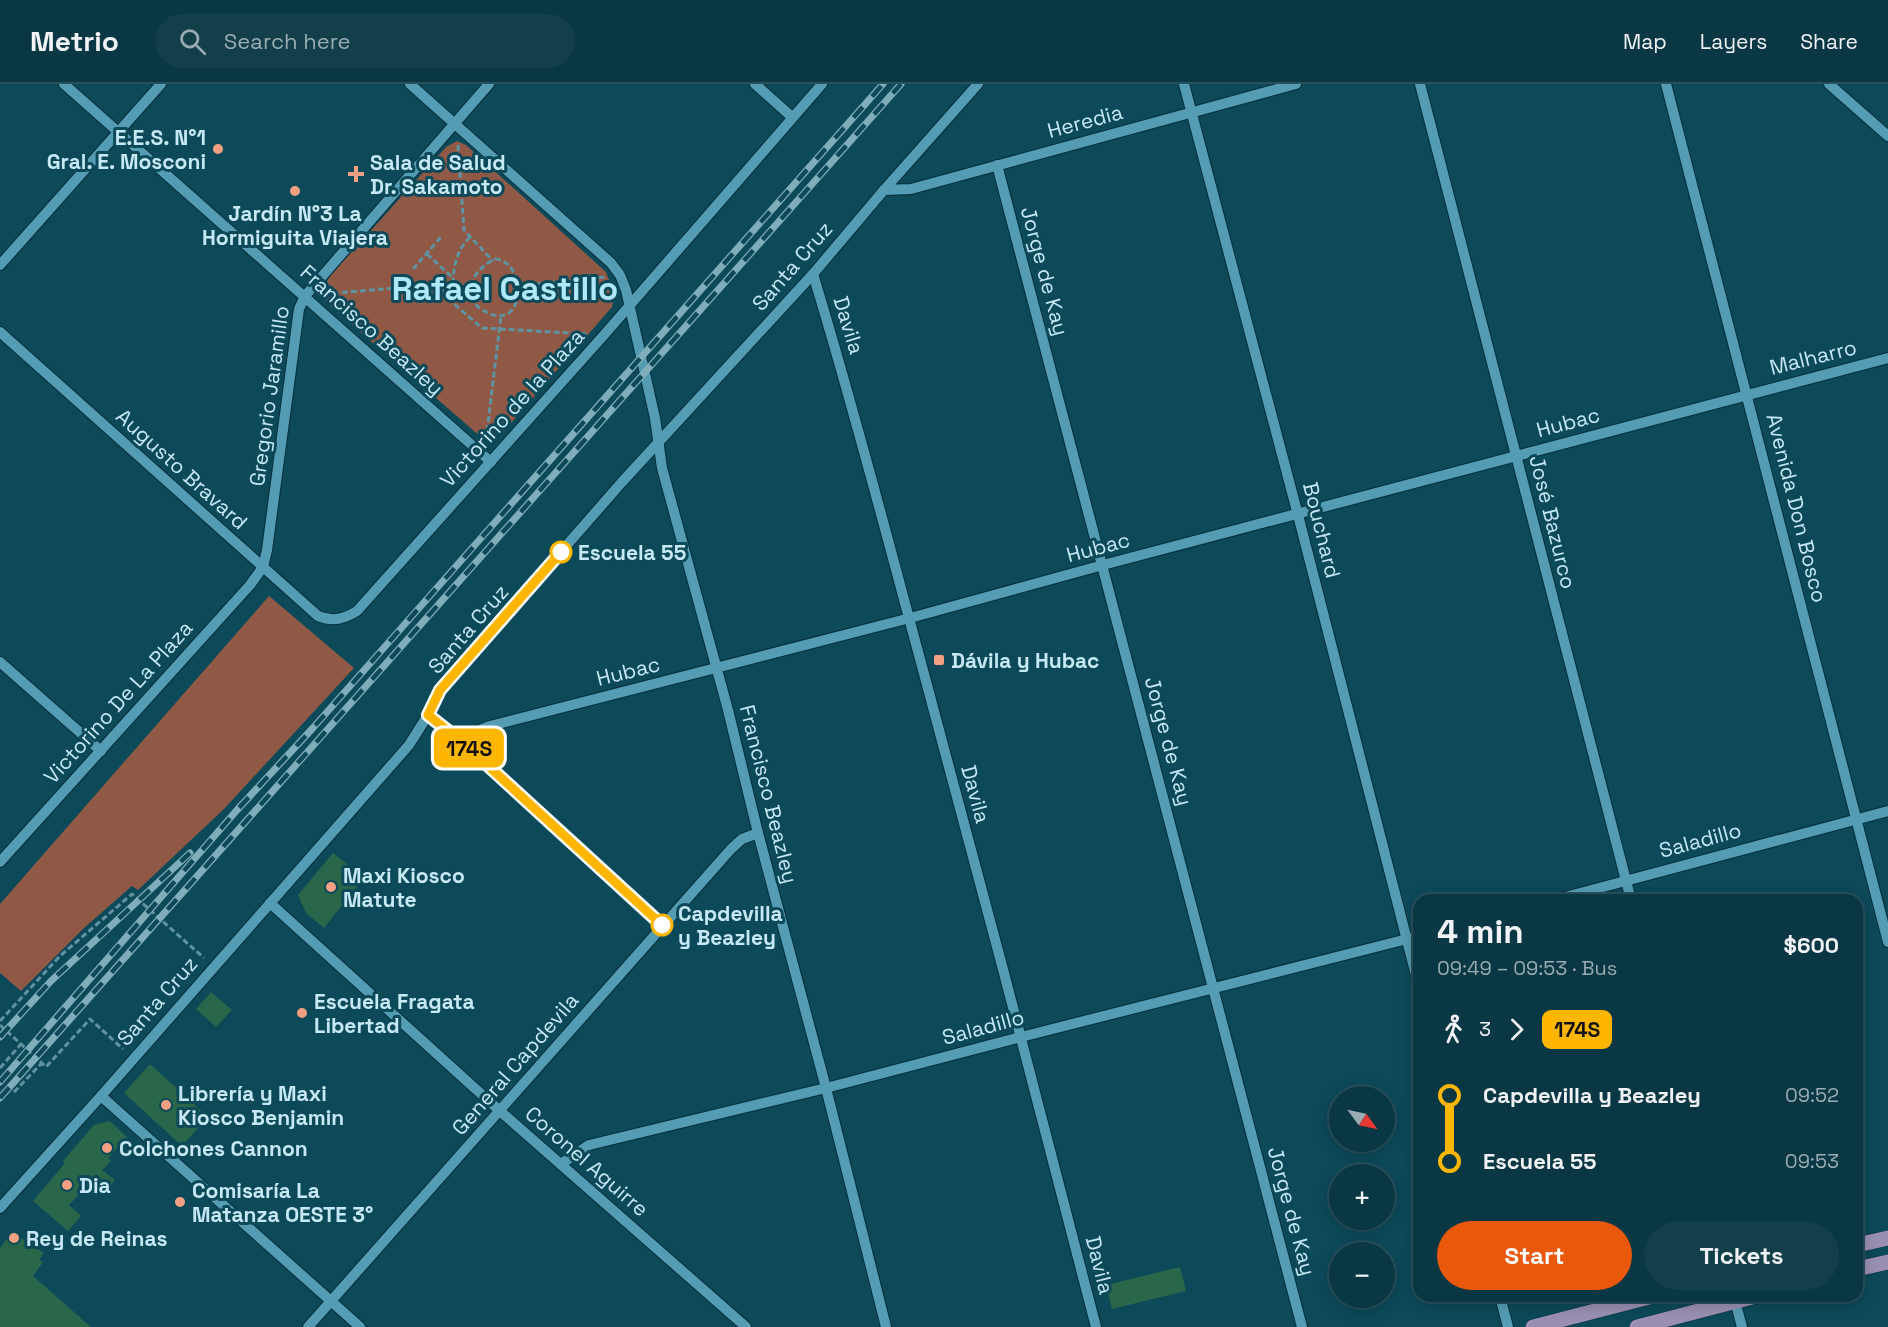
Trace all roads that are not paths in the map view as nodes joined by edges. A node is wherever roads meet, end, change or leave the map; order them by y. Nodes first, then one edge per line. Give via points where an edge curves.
1 (64, 84) edge
2 (161, 84) edge
3 (410, 84) edge
4 (489, 84) edge
5 (755, 84) edge
6 (822, 84) edge
7 (978, 84) edge
8 (1184, 84) edge
9 (1296, 84) edge
10 (1420, 84) edge
11 (1666, 84) edge
12 (1828, 84) edge
13 (1191, 112) junction
14 (792, 117) junction
15 (456, 125) junction
16 (118, 132) junction
17 (1888, 136) edge
18 (997, 165) junction
19 (884, 190) junction
20 (0, 265) edge
21 (813, 274) junction
22 (305, 296) junction
23 (629, 305) junction
24 (0, 332) edge
25 (1888, 358) edge
26 (1748, 394) junction
27 (659, 444) junction
28 (1516, 456) junction
29 (488, 459) junction
30 (1298, 515) junction
31 (1103, 565) junction
32 (263, 567) junction
33 (910, 618) junction
34 (345, 619) joint
35 (0, 662) edge
36 (717, 668) junction
37 (428, 715) junction
38 (461, 741) junction
39 (101, 751) junction
40 (1888, 811) edge
41 (1857, 819) junction
42 (758, 833) junction
43 (0, 862) edge
44 (1626, 881) junction
45 (1577, 894) edge
46 (1629, 894) edge
47 (270, 903) junction
48 (662, 925) junction
49 (1413, 938) edge
50 (1406, 940) junction
51 (1888, 942) edge
52 (1413, 965) edge
53 (1214, 988) junction
54 (1022, 1037) junction
55 (826, 1088) junction
56 (101, 1096) junction
57 (500, 1111) junction
58 (561, 1164) junction
59 (0, 1208) edge
60 (1888, 1238) edge
61 (1863, 1244) edge
62 (1888, 1262) edge
63 (1863, 1268) edge
64 (331, 1301) junction
65 (1502, 1302) edge
66 (1630, 1302) edge
67 (1731, 1302) edge
68 (1735, 1302) edge
69 (308, 1327) edge
70 (360, 1327) edge
71 (746, 1327) edge
72 (886, 1327) edge
73 (1096, 1327) edge
74 (1302, 1327) edge
75 (1508, 1327) edge
76 (1533, 1327) edge
77 (1636, 1327) edge
78 (1742, 1327) edge

1 - 16 street, Francisco Beazley
2 - 16 street
3 - 15 street
4 - 15 street, Gregorio Jaramillo
5 - 14 street
6 - 14 street, Victorino de la Plaza
7 - 19 street, Santa Cruz
8 - 13 street, Bouchard
9 - 13 street, Heredia
10 - 28 street, José Bazurco
11 - 26 street, Avenida Don Bosco
12 - 17 street
13 - 18 street, Heredia
13 - 30 street, Bouchard
14 - 23 street, Victorino de la Plaza
15 - 22 street, Gregorio Jaramillo
15 - 23 street, Francisco Beazley via 611,263 620,275
16 - 20 street
16 - 22 street, Francisco Beazley
18 - 19 street, Heredia via 911,189
18 - 31 street, Jorge de Kay
19 - 21 street, Santa Cruz
21 - 27 street, Santa Cruz
21 - 33 street, Davila
22 - 29 street, Francisco Beazley
22 - 32 street, Gregorio Jaramillo via 299,309
23 - 27 street, Francisco Beazley
23 - 29 street, Victorino de la Plaza
24 - 32 street, Augusto Bravard
25 - 26 street, Malharro
26 - 28 street, Hubac
26 - 41 street, Avenida Don Bosco
27 - 36 street, Francisco Beazley
27 - 37 street, Santa Cruz via 440,690
28 - 30 street, Hubac
28 - 44 street, José Bazurco
29 - 34 street, Victorino de la Plaza via 357,611
30 - 31 street, Hubac
30 - 50 street, Bouchard
31 - 33 street, Hubac
31 - 53 street, Jorge de Kay
32 - 34 street, Augusto Bravard via 318,616
32 - 39 street, Victorino De La Plaza
33 - 36 street, Hubac
33 - 54 street, Davila
35 - 39 street
36 - 38 street, Hubac via 490,726
36 - 42 street, Francisco Beazley
37 - 38 street
37 - 47 street, Santa Cruz via 409,745
38 - 48 street
39 - 43 street, Victorino De La Plaza
40 - 41 street, Saladillo
41 - 44 street, Saladillo
41 - 51 street, Avenida Don Bosco
42 - 48 street, General Capdevila via 731,849
42 - 55 street, Francisco Beazley
44 - 45 street, Saladillo
44 - 46 street, José Bazurco
47 - 56 street, Santa Cruz
47 - 57 street, Coronel Aguirre
48 - 57 street, General Capdevila
49 - 50 street, Saladillo
50 - 52 street, Bouchard
50 - 53 street, Saladillo
53 - 54 street, Saladillo
53 - 74 street, Jorge de Kay
54 - 55 street, Saladillo
54 - 73 street, Davila
55 - 58 street, Saladillo via 589,1145
55 - 72 street, Francisco Beazley
56 - 59 street, Santa Cruz
56 - 64 street
57 - 58 street, Coronel Aguirre
57 - 64 street, General Capdevila
58 - 71 street, Coronel Aguirre
60 - 61 main road
62 - 63 main road
64 - 69 street, General Capdevila
64 - 70 street
65 - 75 street
66 - 76 main road
67 - 77 main road
68 - 78 street

